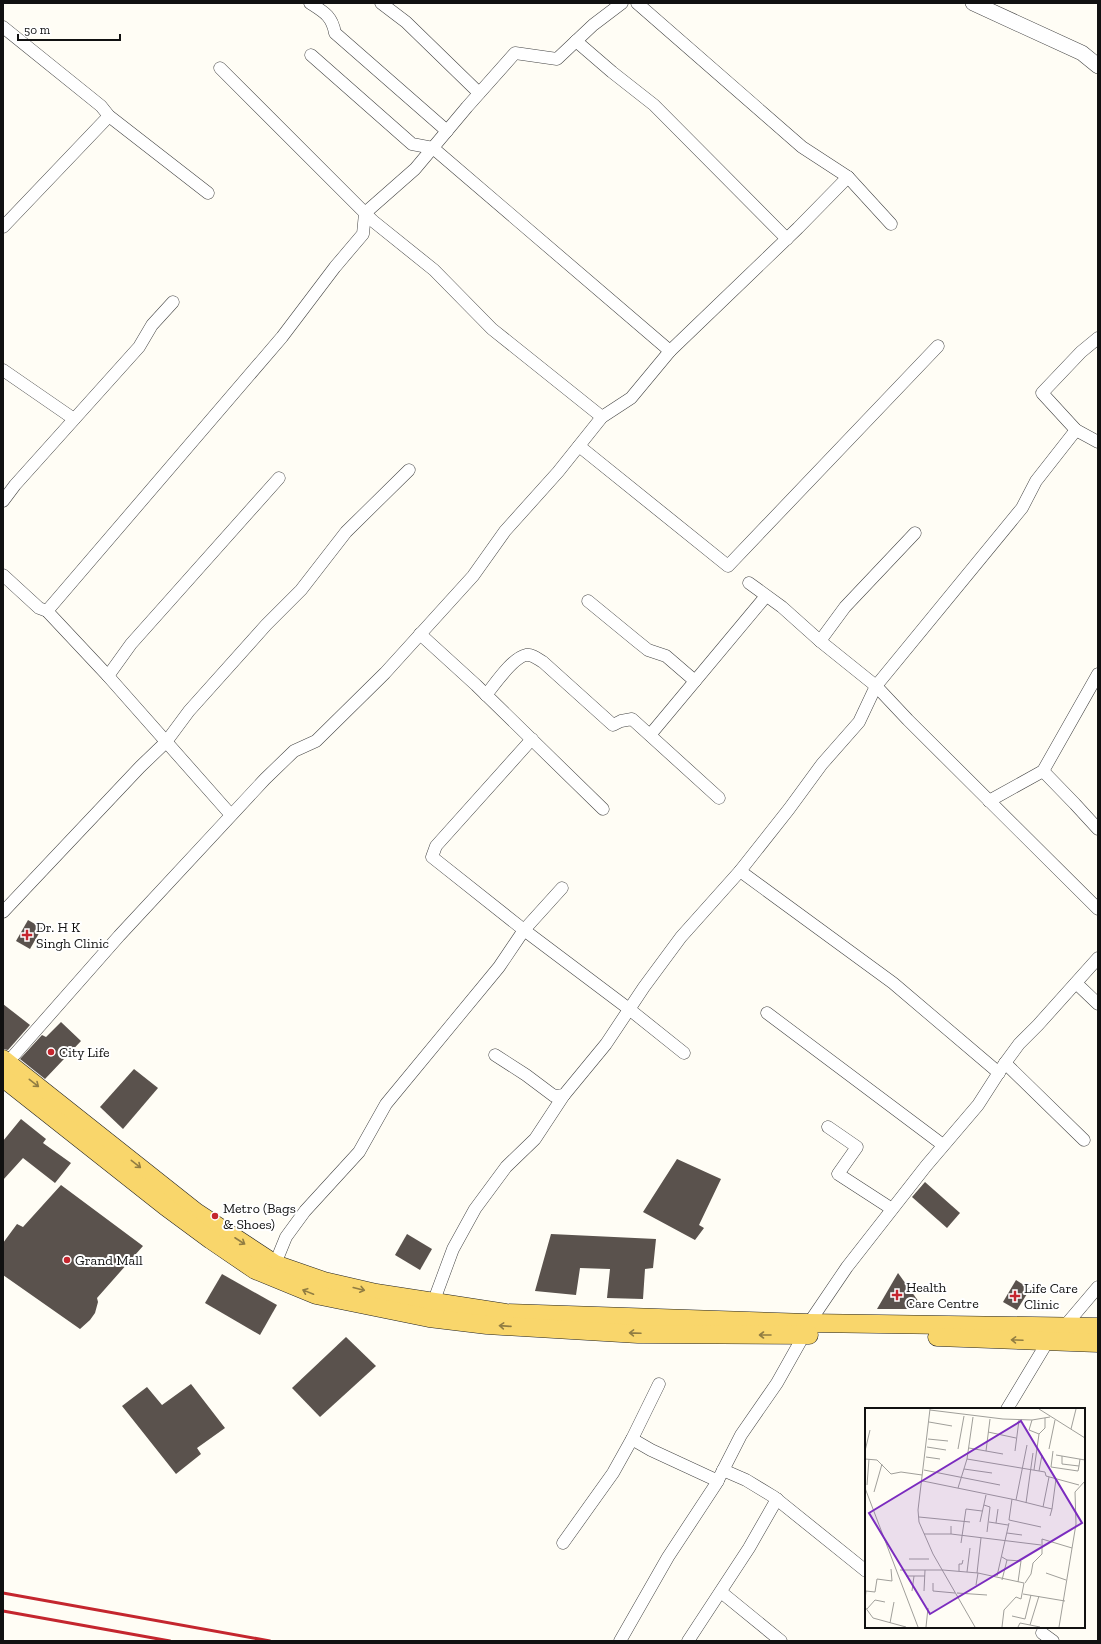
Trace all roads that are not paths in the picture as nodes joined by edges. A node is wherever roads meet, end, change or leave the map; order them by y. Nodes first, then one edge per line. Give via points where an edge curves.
1 (310, 3) edge
2 (382, 3) edge
3 (622, 3) edge
4 (637, 3) edge
5 (973, 3) edge
6 (3, 27) edge
7 (576, 41) junction
8 (311, 55) dead end
9 (1098, 66) edge
10 (220, 68) dead end
11 (479, 93) junction
12 (109, 116) junction
13 (447, 131) junction
14 (433, 148) junction
15 (848, 177) junction
16 (208, 193) dead end
17 (366, 213) junction
18 (891, 224) dead end
19 (3, 227) edge
20 (787, 239) junction
21 (173, 302) dead end
22 (1098, 338) edge
23 (938, 346) dead end
24 (670, 351) junction
25 (3, 370) edge
26 (602, 417) junction
27 (74, 419) junction
28 (1076, 430) junction
29 (1098, 442) edge
30 (579, 446) junction
31 (409, 470) dead end
32 (279, 478) dead end
33 (3, 500) edge
34 (915, 533) dead end
35 (3, 574) edge
36 (750, 583) dead end
37 (766, 596) junction
38 (588, 601) dead end
39 (47, 611) junction
40 (420, 634) junction
41 (820, 641) junction
42 (1098, 674) edge
43 (108, 676) junction
44 (695, 681) junction
45 (876, 686) junction
46 (486, 695) junction
47 (650, 735) junction
48 (532, 739) junction
49 (166, 742) junction
50 (1043, 771) junction
51 (719, 798) dead end
52 (989, 801) junction
53 (603, 808) dead end
54 (231, 815) junction
55 (1098, 829) edge
56 (740, 871) junction
57 (562, 888) dead end
58 (1098, 909) edge
59 (3, 912) edge
60 (524, 930) junction
61 (1098, 958) edge
62 (1076, 983) junction
63 (1098, 1004) edge
64 (629, 1008) junction
65 (767, 1013) dead end
66 (684, 1052) dead end
67 (495, 1055) dead end
68 (5, 1066) edge
69 (1002, 1068) junction
70 (564, 1095) junction
71 (828, 1127) dead end
72 (1084, 1140) dead end
73 (943, 1145) junction
74 (892, 1209) junction
75 (275, 1264) junction
76 (1098, 1287) edge
77 (433, 1303) junction
78 (1064, 1327) junction
79 (1098, 1327) edge
80 (806, 1329) junction
81 (1048, 1341) junction
82 (1098, 1343) edge
83 (660, 1384) dead end
84 (1008, 1408) edge
85 (632, 1439) junction
86 (723, 1470) junction
87 (718, 1481) junction
88 (777, 1499) junction
89 (563, 1543) dead end
90 (865, 1570) edge
91 (720, 1592) junction
92 (1042, 1633) dead end
93 (620, 1641) edge
94 (688, 1641) edge
95 (781, 1641) edge
96 (1053, 1641) edge

1 - 13 street via 333,22 335,33
2 - 11 street via 406,22
3 - 7 street
4 - 15 street via 802,147
5 - 9 street via 1082,53
6 - 12 street via 101,106
7 - 11 street via 557,59 515,53
7 - 20 street via 654,105
8 - 14 street via 412,144
10 - 17 street
11 - 13 street
12 - 16 street
12 - 19 street
13 - 14 street
14 - 17 street via 415,169
14 - 24 street
15 - 18 street
15 - 20 street
17 - 26 street via 434,270 492,329
17 - 39 street via 363,234 282,337
20 - 24 street
21 - 27 street via 152,325 139,347
22 - 28 street via 1042,393
23 - 30 street via 728,566
24 - 26 street via 631,398
25 - 27 street
26 - 30 street
27 - 33 street
28 - 29 street
28 - 45 street via 1036,481 1022,508
30 - 40 street via 505,531 473,576
31 - 49 street via 346,532 300,590 189,711
32 - 43 street via 131,644
34 - 41 street via 845,607
35 - 39 street via 39,608
36 - 37 street
37 - 41 street
37 - 44 street
38 - 44 street via 648,650 666,656
39 - 43 street
40 - 46 street
40 - 54 street via 385,673 316,741 294,751
41 - 45 street
42 - 50 street
43 - 49 street
44 - 47 street
45 - 52 street
45 - 56 street via 858,722 822,764
46 - 47 street via 514,662 526,655 535,657 613,725 632,719
46 - 48 street
47 - 51 street
48 - 53 street
48 - 60 street via 436,846 432,857
49 - 54 street
49 - 59 street
50 - 52 street
50 - 55 street
52 - 58 street
54 - 68 street via 119,936
56 - 64 street via 681,937
56 - 69 street
57 - 60 street
60 - 64 street
60 - 75 street via 499,968 386,1104 359,1152 305,1211 286,1237
61 - 62 street
62 - 63 street
62 - 69 street via 1020,1044
64 - 66 street
64 - 70 street via 606,1044
65 - 73 street
67 - 70 street via 554,1096
68 -> 75 main road via 196,1212
80 -> 68 main road via 638,1334 487,1325 429,1318 316,1295 255,1270 211,1240 165,1206
69 - 72 street
69 - 73 street via 978,1104
70 - 77 street via 535,1139 506,1167 474,1209 453,1249
71 - 74 street via 856,1146 838,1174
73 - 74 street
74 - 80 street via 846,1267
75 -> 77 main road via 339,1284
76 - 78 street
77 - 80 main road via 506,1313
78 - 79 main road
78 - 80 main road
81 -> 80 main road
80 - 86 street via 777,1382 741,1435
81 - 82 main road
81 - 84 street
83 - 85 street
85 - 87 street
85 - 89 street via 613,1473
86 - 87 street
86 - 88 street via 746,1480
87 - 93 street via 668,1557
88 - 90 street
88 - 91 street
91 - 94 street
91 - 95 street
92 - 96 street

